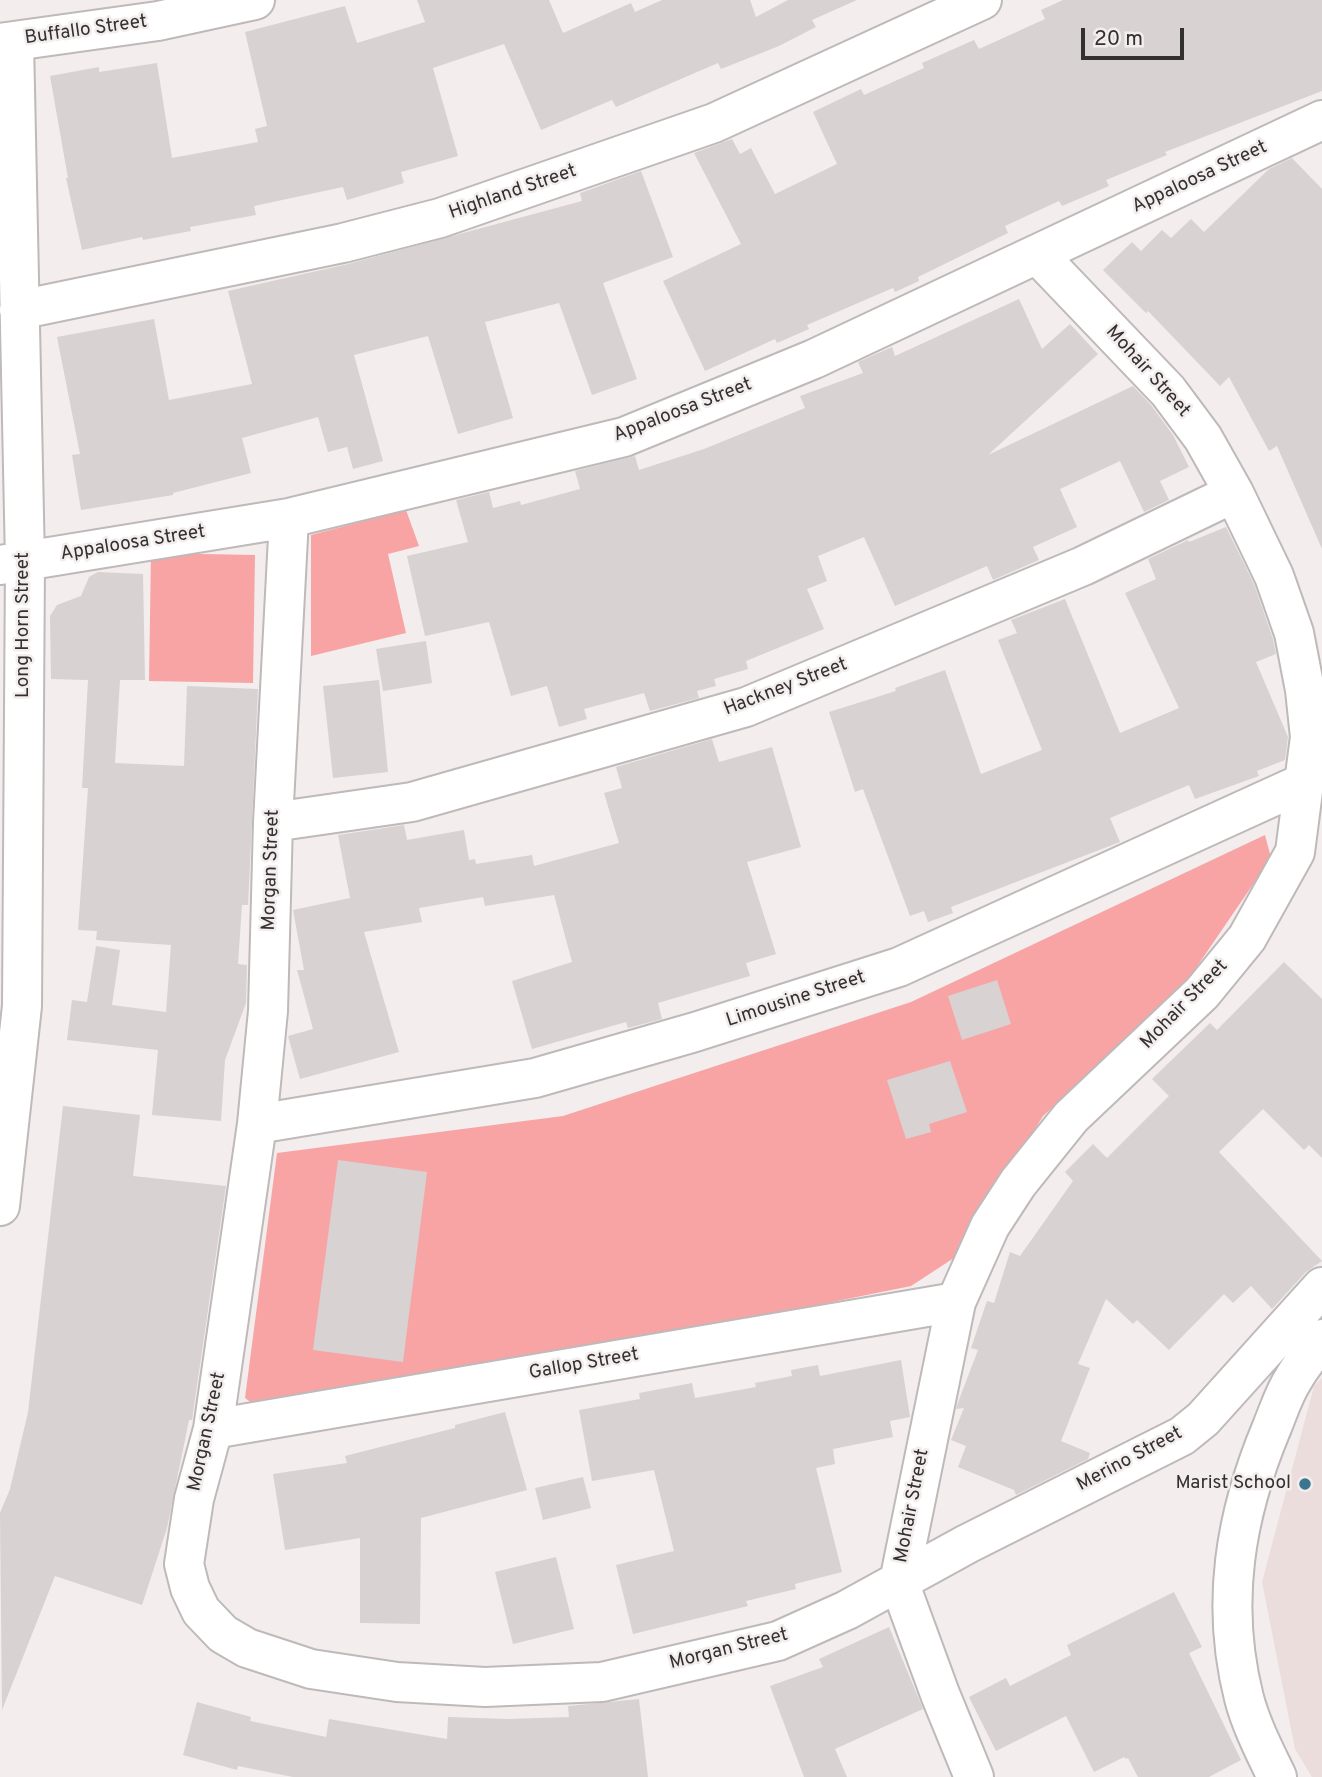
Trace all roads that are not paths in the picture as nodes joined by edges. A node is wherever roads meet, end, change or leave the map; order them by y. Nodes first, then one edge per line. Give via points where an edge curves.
1 (255, 0) edge
2 (982, 0) edge
3 (7, 43) edge
4 (1322, 120) edge
5 (1038, 255) junction
6 (19, 310) junction
7 (1234, 493) junction
8 (289, 518) junction
9 (13, 564) edge
10 (1305, 782) junction
11 (273, 822) junction
12 (257, 1124) junction
13 (0, 1206) edge
14 (1322, 1287) edge
15 (956, 1302) junction
16 (1322, 1339) edge
17 (213, 1429) junction
18 (899, 1581) junction
19 (975, 1777) edge
20 (1277, 1777) edge

1 - 3 street, Buffallo Street via 158,21
2 - 6 street, Highland Street via 715,123 440,218 343,243
3 - 6 street, Long Horn Street
4 - 5 street, Appaloosa Street
5 - 7 street, Mohair Street via 1168,391 1203,438
5 - 8 street, Appaloosa Street via 814,359 624,436
6 - 9 street, Long Horn Street
7 - 10 street, Mohair Street via 1274,576 1294,633 1310,737
7 - 11 street, Hackney Street via 1083,566 746,707 412,802
8 - 9 street, Appaloosa Street
8 - 11 street, Morgan Street
9 - 13 street, Long Horn Street via 22,1006
10 - 12 street, Limousine Street via 899,967 535,1078
10 - 15 street, Mohair Street via 1295,852 1247,938 1202,993 1071,1117 1018,1183 990,1227
11 - 12 street, Morgan Street via 268,1011
12 - 17 street, Morgan Street
14 - 18 street, Merino Street via 1203,1419 1182,1436
15 - 17 street, Gallop Street
15 - 18 street, Mohair Street
16 - 20 street via 1293,1379 1263,1448 1233,1569 1233,1642 1239,1674 1245,1701
17 - 18 street, Morgan Street via 194,1499 184,1564 190,1588 201,1611 223,1634 247,1648 311,1669 397,1682 485,1687 602,1682 778,1641
18 - 19 street, Mohair Street

